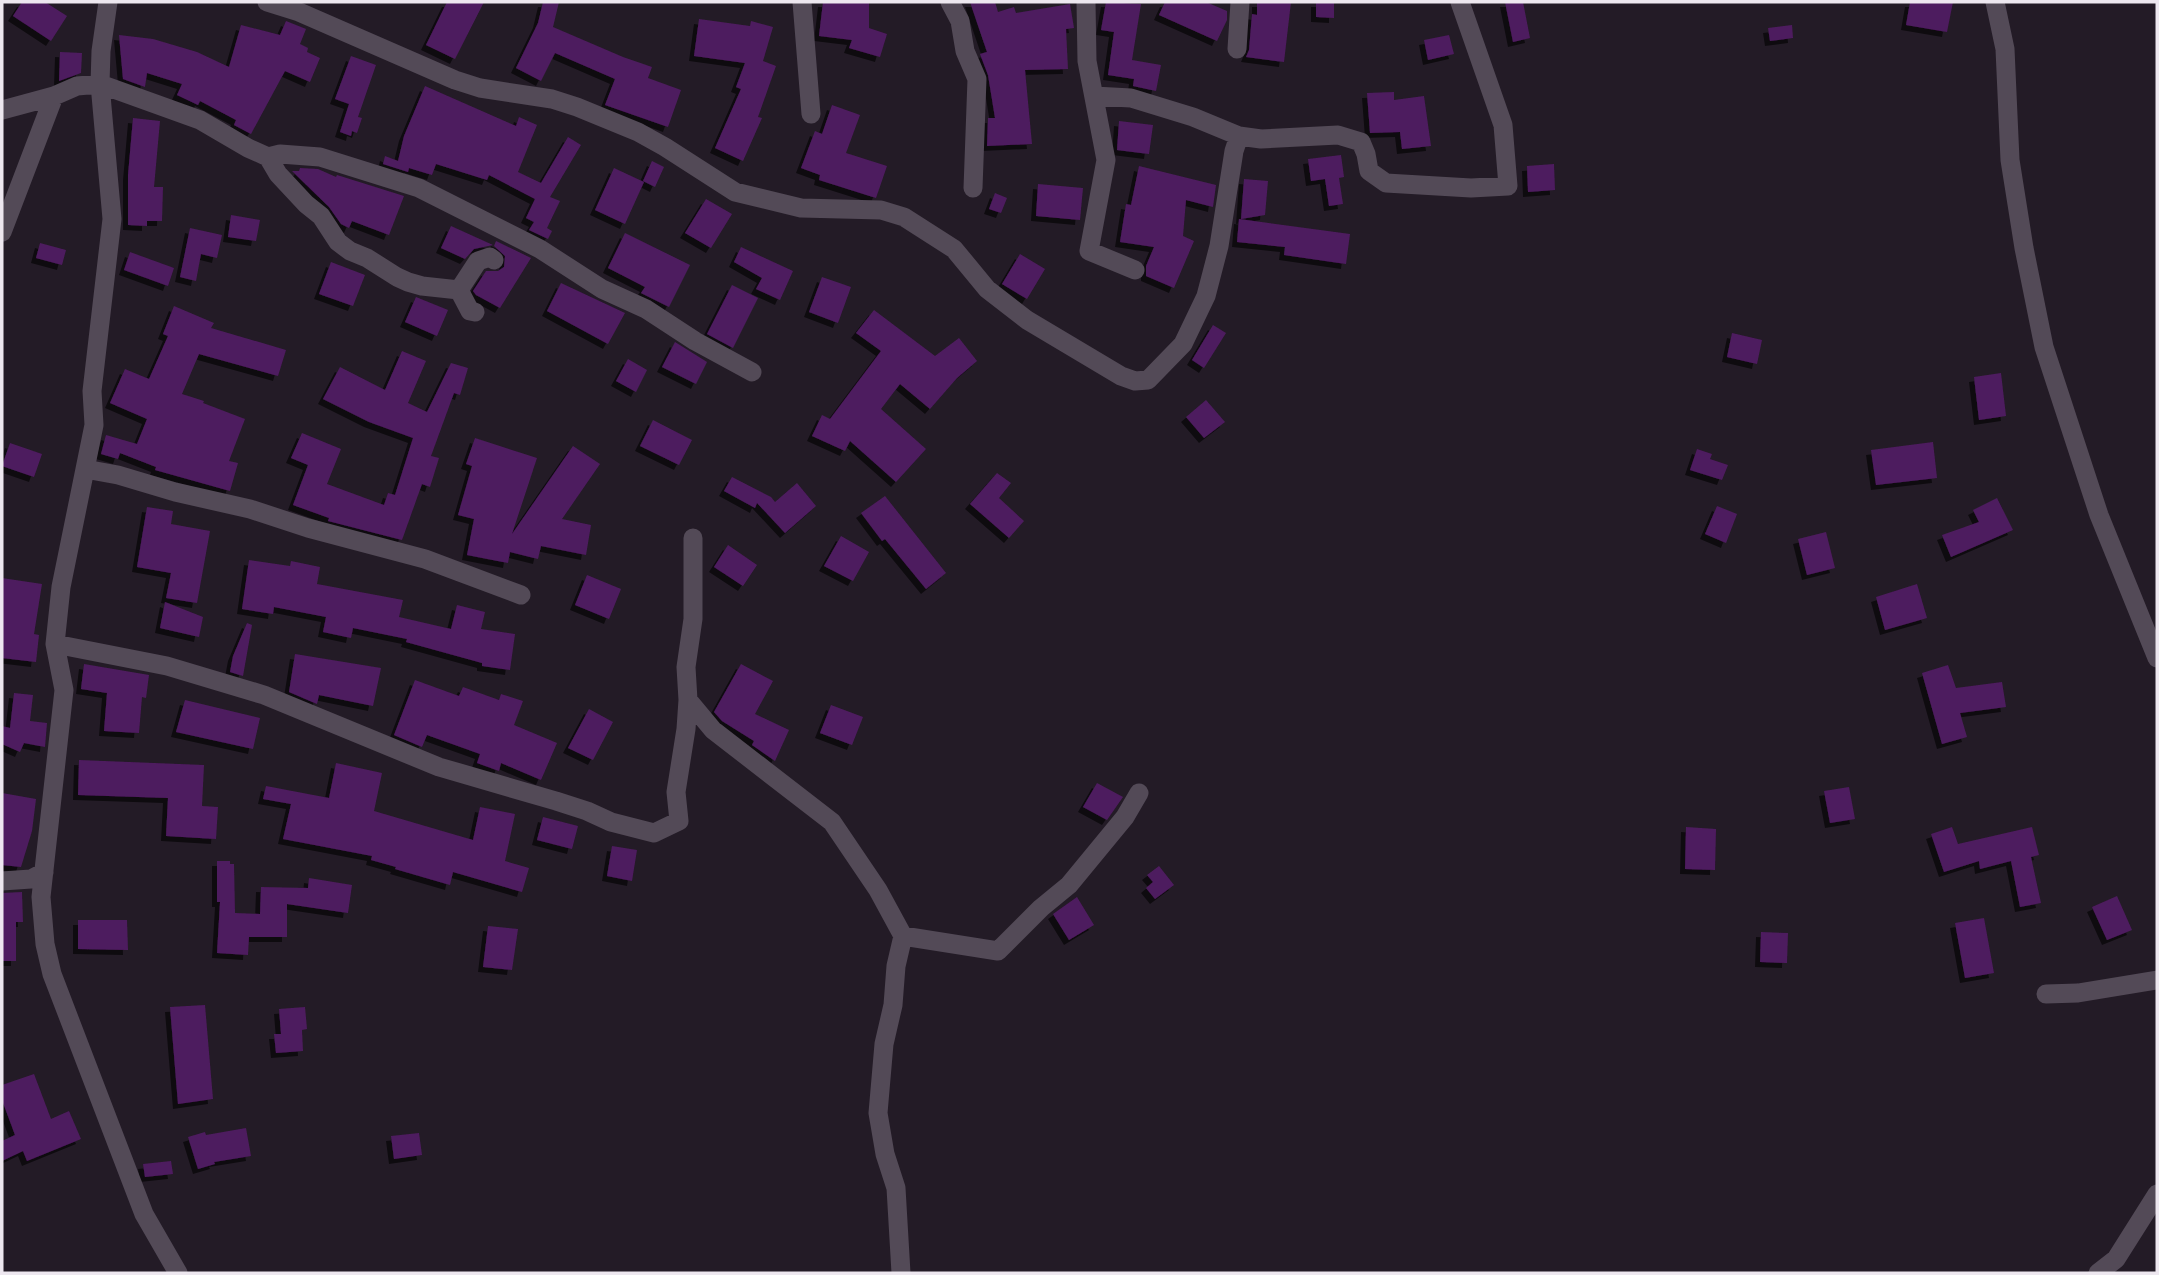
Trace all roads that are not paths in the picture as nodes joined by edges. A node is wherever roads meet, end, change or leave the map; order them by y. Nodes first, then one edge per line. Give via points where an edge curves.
1 (108, 2) edge
2 (267, 2) edge
3 (802, 2) edge
4 (950, 2) edge
5 (1086, 2) edge
6 (1240, 2) edge
7 (1460, 2) edge
8 (1994, 2) edge
9 (1237, 48) dead end
10 (100, 84) junction
11 (54, 96) junction
12 (1094, 96) junction
13 (2, 110) edge
14 (811, 114) dead end
15 (1239, 135) junction
16 (268, 157) junction
17 (973, 188) dead end
18 (2, 232) edge
19 (494, 260) dead end
20 (1135, 270) dead end
21 (458, 290) junction
22 (475, 312) dead end
23 (752, 372) dead end
24 (85, 469) junction
25 (693, 538) dead end
26 (521, 595) dead end
27 (55, 644) junction
28 (2157, 658) edge
29 (688, 700) junction
30 (1139, 793) dead end
31 (44, 872) junction
32 (2, 881) edge
33 (903, 936) junction
34 (2157, 980) edge
35 (2046, 994) dead end
36 (2157, 1194) edge
37 (178, 1273) edge
38 (901, 1273) edge
39 (2098, 1273) edge

1 - 10 street
2 - 15 street via 455,80 577,107 647,137 735,192 801,208 881,210 904,217 954,249 987,289 1027,320 1135,381 1148,380 1183,344 1206,296
3 - 14 street
4 - 17 street via 977,79
5 - 12 street via 1087,61
6 - 9 street
7 - 15 street via 1503,125 1508,186 1386,183 1369,171 1360,142 1338,135 1261,139
8 - 28 street via 2005,49 2010,160 2044,347 2099,515
10 - 11 street via 78,86
10 - 16 street via 200,120
10 - 24 street via 112,219 92,391 94,425
11 - 13 street
11 - 18 street
12 - 15 street via 1131,98
12 - 20 street via 1106,160 1089,251
16 - 21 street via 278,174 350,251 408,282
16 - 23 street via 320,157 419,188 529,243
19 - 21 street via 478,261
21 - 22 street
24 - 26 street via 250,509 425,559
24 - 27 street via 61,587
25 - 29 street
27 - 29 street via 167,666 264,695 439,767 654,833 679,821 676,792
27 - 31 street via 64,690
29 - 33 street via 713,730 832,822
30 - 33 street via 1069,886 998,951
31 - 32 street via 31,879
31 - 37 street via 41,897 52,974 139,1203
33 - 38 street via 884,1044 878,1113 896,1188
34 - 35 street
36 - 39 street via 2116,1259

